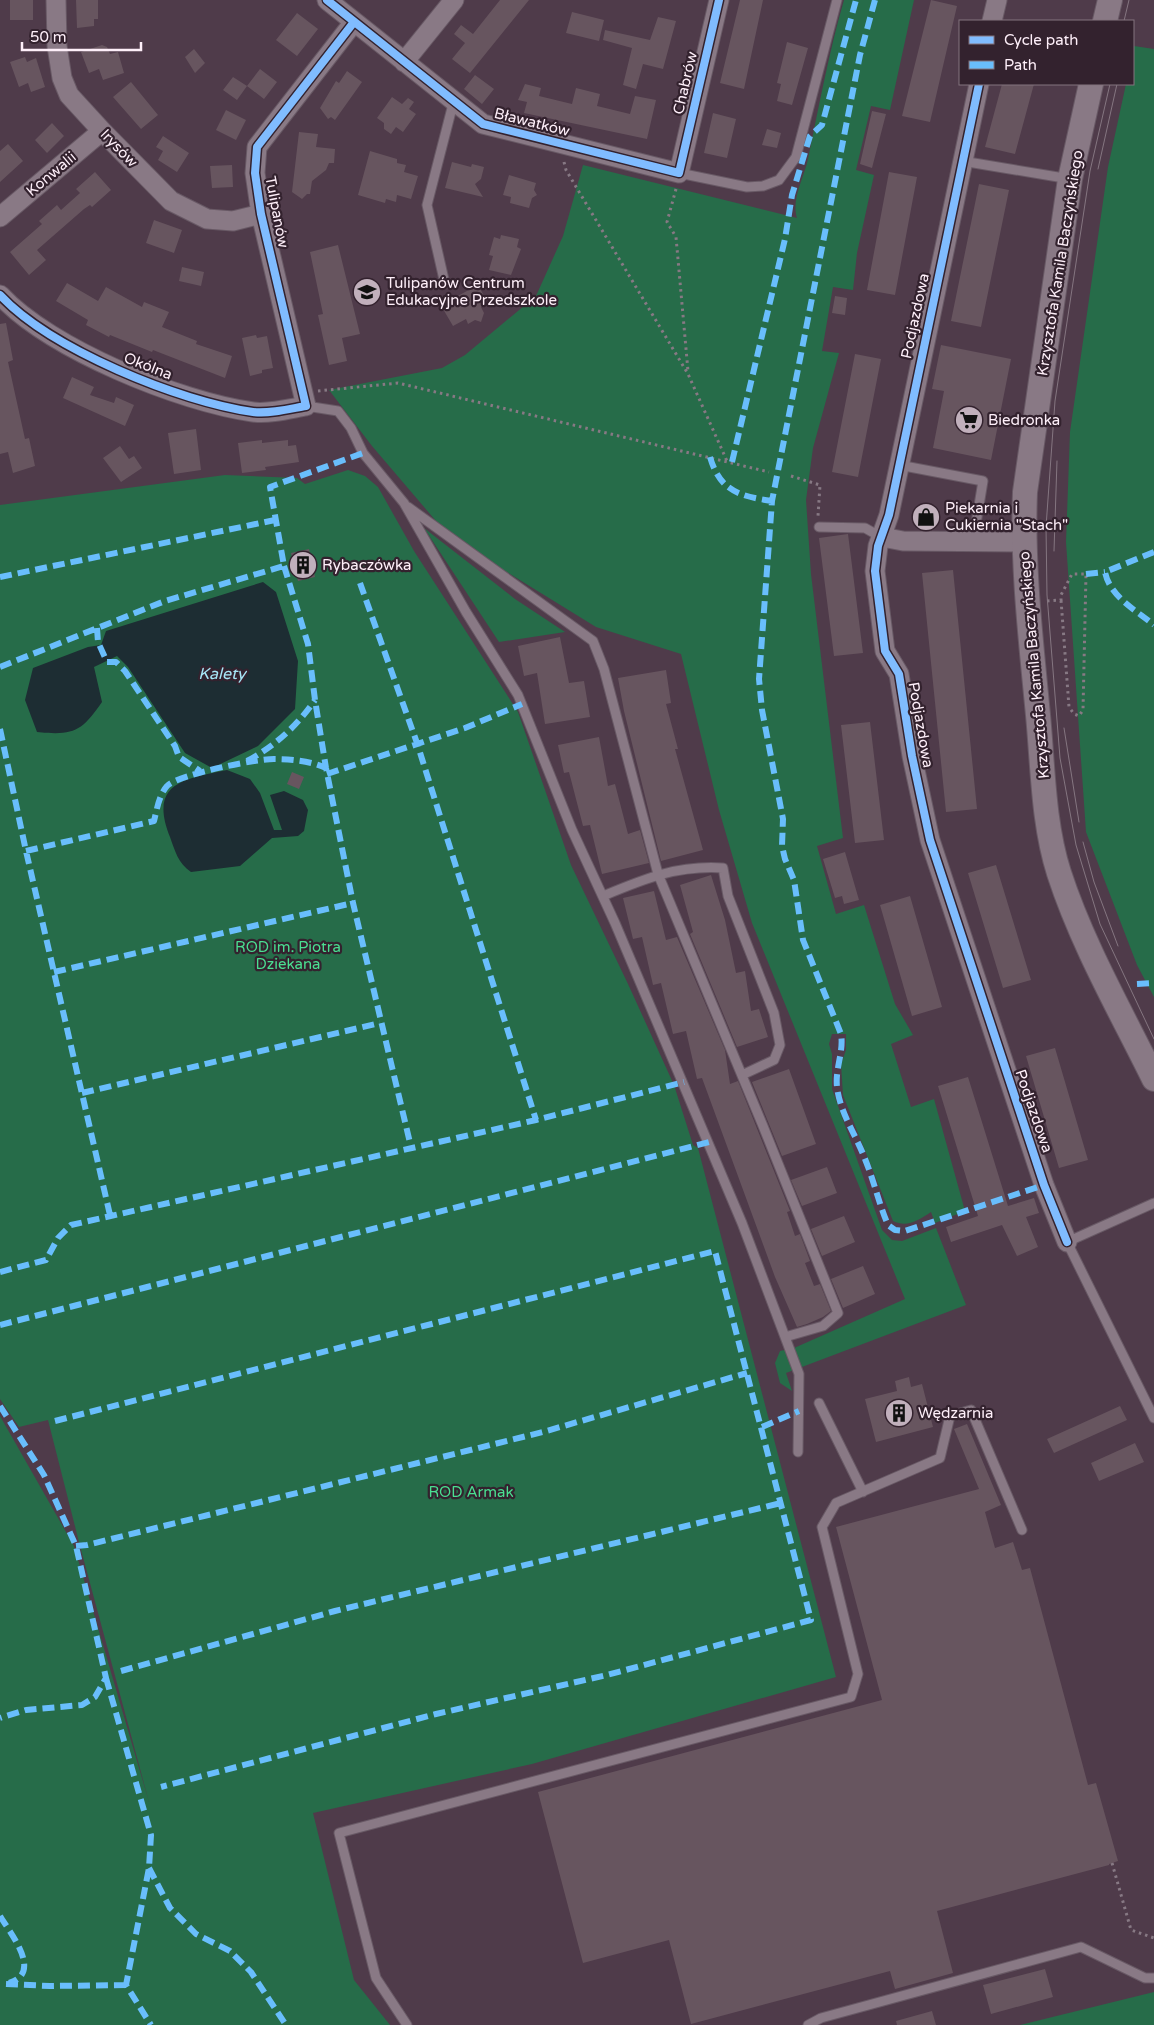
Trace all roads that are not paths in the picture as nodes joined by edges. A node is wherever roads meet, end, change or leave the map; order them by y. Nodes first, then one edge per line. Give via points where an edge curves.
1 (56, 0) edge
2 (327, 0) edge
3 (454, 0) edge
4 (719, 0) edge
5 (837, 0) edge
6 (997, 0) edge
7 (1110, 0) edge
8 (992, 20) edge
9 (1105, 20) edge
10 (354, 22) junction
11 (404, 62) junction
12 (978, 85) edge
13 (1091, 85) edge
14 (454, 100) junction
15 (102, 131) junction
16 (961, 161) junction
17 (679, 173) junction
18 (1070, 179) junction
19 (262, 214) junction
20 (0, 217) edge
21 (445, 284) dead end
22 (0, 295) edge
23 (305, 400) junction
24 (898, 465) junction
25 (404, 504) junction
26 (819, 527) road end
27 (882, 537) junction
28 (973, 542) junction
29 (1023, 542) junction
30 (658, 874) junction
31 (603, 896) junction
32 (742, 1075) junction
33 (1154, 1079) edge
34 (1154, 1204) edge
35 (1067, 1242) junction
36 (785, 1337) junction
37 (819, 1402) dead end
38 (1154, 1418) edge
39 (798, 1452) dead end
40 (863, 1492) junction
41 (1022, 1530) dead end
42 (1151, 1977) edge
43 (407, 2025) edge
44 (808, 2025) edge

1 - 15 street, Irysów via 57,46 62,78 69,94
2 - 10 street, Bławatków
3 - 11 street
4 - 17 street, Chabrów
5 - 17 lane via 796,157 779,180 747,187
6 - 8 street
7 - 9 street
10 - 11 street, Bławatków
10 - 19 street, Tulipanów via 257,147 255,173
11 - 14 street, Bławatków
12 - 16 street, Podjazdowa
13 - 18 street, Krzysztofa Kamila Baczyńskiego
14 - 17 street, Bławatków via 483,124
14 - 21 lane via 427,205
15 - 19 street, Irysów via 171,201 207,219 232,221
15 - 20 street, Konwalii
16 - 18 lane
16 - 24 street, Podjazdowa
18 - 29 street, Krzysztofa Kamila Baczyńskiego via 1025,492
19 - 23 street, Tulipanów
22 - 23 street, Okólna via 10,306 59,339 102,363 159,386 254,412
23 - 25 lane via 338,410 363,453
24 - 27 street, Podjazdowa
24 - 28 lane via 983,480
25 - 30 lane via 593,641 604,669
25 - 31 lane via 518,695 572,830
26 - 27 lane via 865,528
27 - 28 street via 904,541
27 - 35 street, Podjazdowa via 875,571 885,650 899,674 930,840 1044,1185
28 - 29 street
29 - 33 street, Krzysztofa Kamila Baczyńskiego via 1045,798 1053,849 1082,931
30 - 31 lane
30 - 32 lane
30 - 32 lane via 706,867 723,868 728,896 774,1013 780,1045 774,1060
31 - 36 lane via 684,1082
32 - 36 lane via 838,1313 822,1326
34 - 35 lane
35 - 38 lane
36 - 39 lane via 799,1374
37 - 40 lane
40 - 41 lane via 940,1458 950,1416 970,1410
40 - 43 lane via 836,1503 822,1527 858,1674 851,1696 339,1833 376,1978
42 - 44 lane via 1081,1946 821,2018

